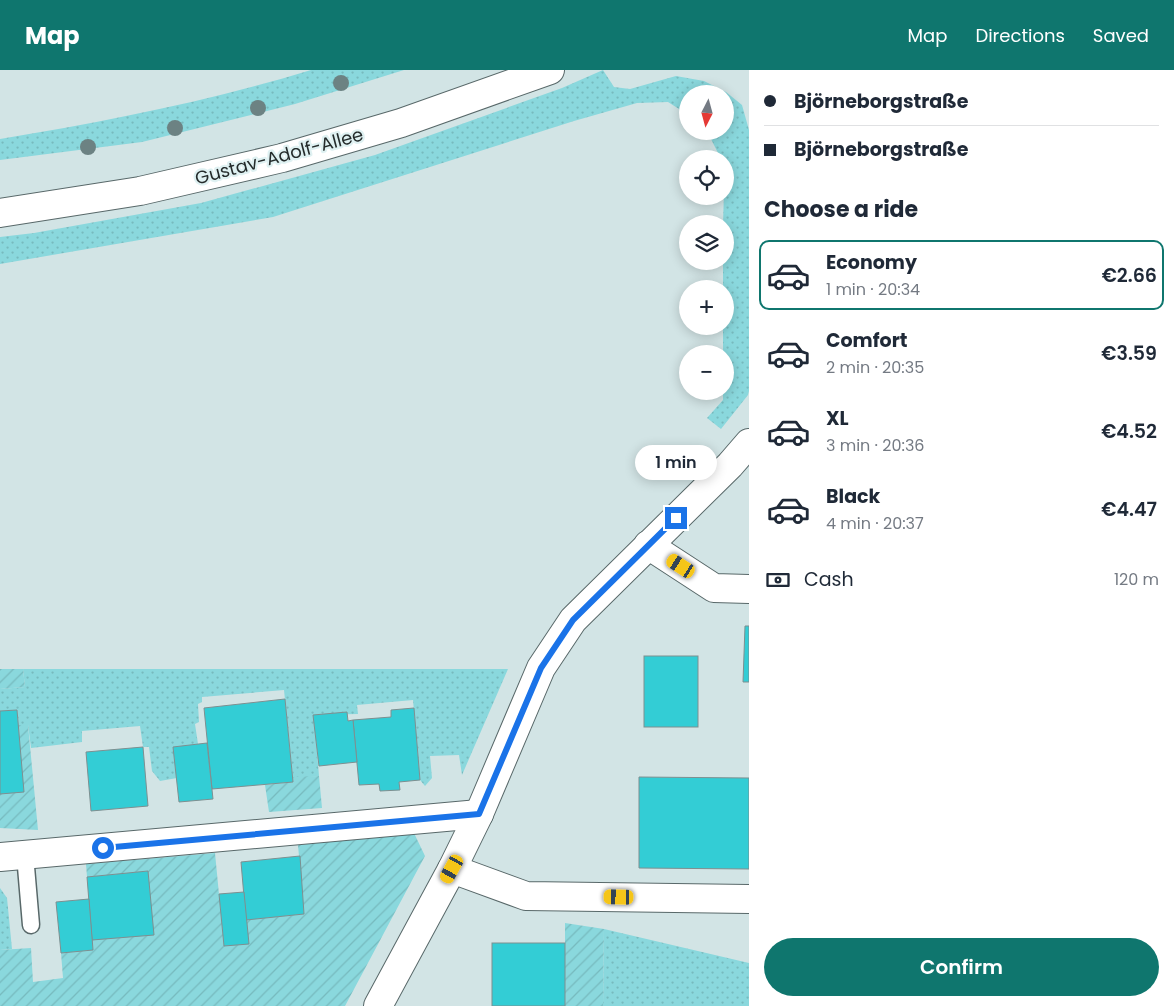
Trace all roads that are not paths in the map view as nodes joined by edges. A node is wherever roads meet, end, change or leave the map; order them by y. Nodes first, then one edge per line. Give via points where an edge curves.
1 (550, 70) edge
2 (0, 213) edge
3 (749, 443) edge
4 (648, 545) junction
5 (749, 589) edge
6 (479, 814) junction
7 (12, 856) edge
8 (452, 869) junction
9 (749, 899) edge
10 (31, 926) dead end
11 (378, 1006) edge

1 - 2 street, Gustav-Adolf-Allee via 402,123 282,158 140,191
3 - 4 street
4 - 5 street via 714,588
4 - 6 street via 573,620 541,668
6 - 7 street
6 - 8 street
7 - 10 lane
8 - 9 street via 526,896
8 - 11 street

